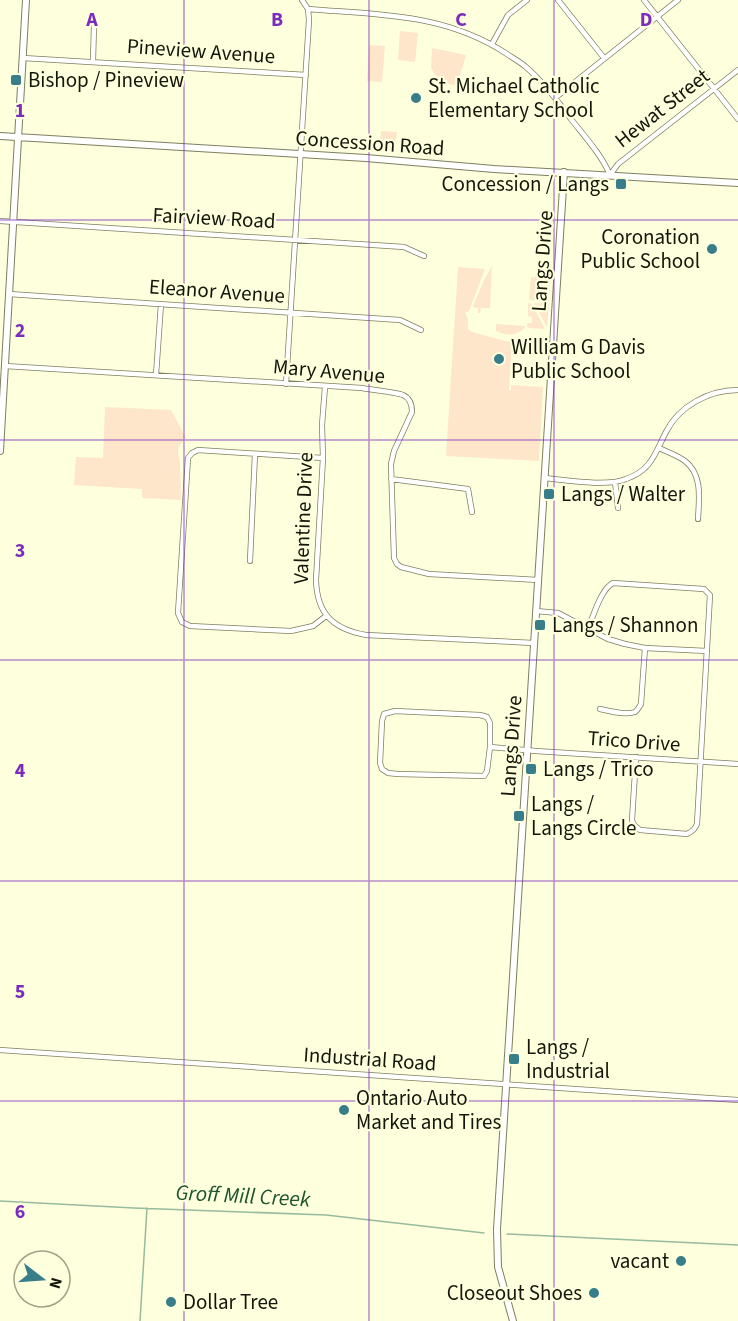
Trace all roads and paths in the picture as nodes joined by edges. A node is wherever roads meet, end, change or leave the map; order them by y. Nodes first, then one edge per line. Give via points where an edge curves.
1 (26, 0) edge
2 (302, 0) edge
3 (527, 0) edge
4 (558, 0) edge
5 (644, 0) edge
6 (678, 0) edge
7 (308, 9) junction
8 (657, 16) junction
9 (94, 25) dead end
10 (492, 44) junction
11 (23, 58) junction
12 (604, 58) junction
13 (93, 61) junction
14 (738, 70) edge
15 (306, 75) junction
16 (714, 88) junction
17 (555, 98) junction
18 (738, 119) edge
19 (0, 136) edge
20 (18, 137) junction
21 (300, 155) junction
22 (564, 172) junction
23 (610, 175) junction
24 (738, 183) edge
25 (0, 221) edge
26 (14, 222) junction
27 (295, 239) junction
28 (424, 256) dead end
29 (9, 294) junction
30 (161, 304) junction
31 (290, 312) junction
32 (421, 330) dead end
33 (5, 366) junction
34 (156, 375) junction
35 (286, 384) junction
36 (325, 387) junction
37 (738, 390) edge
38 (659, 448) junction
39 (0, 451) edge
40 (255, 454) junction
41 (323, 458) junction
42 (544, 478) junction
43 (391, 479) junction
44 (615, 482) junction
45 (618, 508) dead end
46 (472, 512) dead end
47 (698, 519) dead end
48 (250, 561) dead end
49 (538, 580) junction
50 (536, 610) junction
51 (326, 616) junction
52 (588, 628) junction
53 (534, 643) junction
54 (645, 648) junction
55 (707, 651) junction
56 (600, 709) dead end
57 (490, 747) junction
58 (528, 751) junction
59 (636, 758) junction
60 (701, 762) junction
61 (738, 764) edge
62 (0, 1050) edge
63 (506, 1085) junction
64 (738, 1100) edge
65 (513, 1321) edge

1 - 11 main road
2 - 7 street
3 - 10 street via 508,15
4 - 12 street
5 - 8 street
6 - 8 street
7 - 10 street via 415,18 460,30
7 - 15 street
8 - 12 street
8 - 16 street
9 - 13 street
10 - 17 street via 525,66
11 - 13 street, Pineview Avenue
11 - 20 main road
12 - 17 street
13 - 15 street, Pineview Avenue
14 - 16 street, Hewat Street
15 - 21 street
16 - 18 street
16 - 23 street, Hewat Street via 618,164
17 - 23 street via 604,161
19 - 20 main road, Concession Road
20 - 21 main road, Concession Road
20 - 26 main road
21 - 22 main road, Concession Road
21 - 27 street
22 - 23 main road, Concession Road
22 - 42 main road, Langs Drive
23 - 24 main road, Concession Road
25 - 26 street, Fairview Road
26 - 27 street, Fairview Road
26 - 29 main road
27 - 28 street, Fairview Road via 404,247
27 - 31 street
29 - 30 street, Eleanor Avenue
29 - 33 main road
30 - 31 street, Eleanor Avenue
30 - 34 street
31 - 32 street, Eleanor Avenue via 400,320
31 - 35 street
33 - 34 street, Mary Avenue
33 - 39 main road
34 - 35 street, Mary Avenue
35 - 36 street, Mary Avenue
36 - 41 street, Valentine Drive
36 - 43 street, Mary Avenue via 372,390 403,395 409,400 412,412 394,451
37 - 38 street via 713,394 688,406 671,424
38 - 44 street via 644,469
38 - 47 street via 693,468 699,481
40 - 41 street
40 - 48 street
40 - 51 street via 198,450 188,458 179,617 190,626 291,631 313,626
41 - 51 street, Valentine Drive via 316,580 317,598
42 - 44 street
42 - 49 main road, Langs Drive
43 - 46 street via 468,489
43 - 49 street, Mary Avenue via 394,558 401,567 429,574
44 - 45 street
49 - 50 main road, Langs Drive
50 - 52 street via 558,614
50 - 53 main road, Langs Drive
51 - 53 street via 343,629 366,635
52 - 54 street via 616,642
52 - 55 street via 609,584 704,589 711,598
53 - 58 main road, Langs Drive
54 - 55 street
54 - 56 street via 641,704 637,711
55 - 60 street
57 - 57 street via 487,717 394,711 384,714 382,721 380,763 388,773 484,776
57 - 58 street, Trico Drive
58 - 59 street, Trico Drive
58 - 63 main road, Langs Drive
59 - 60 street, Trico Drive
59 - 60 street via 633,825 640,831 687,834 697,824
60 - 61 street, Trico Drive
62 - 63 street, Industrial Road
63 - 64 street, Industrial Road
63 - 65 main road, Langs Drive via 497,1256

